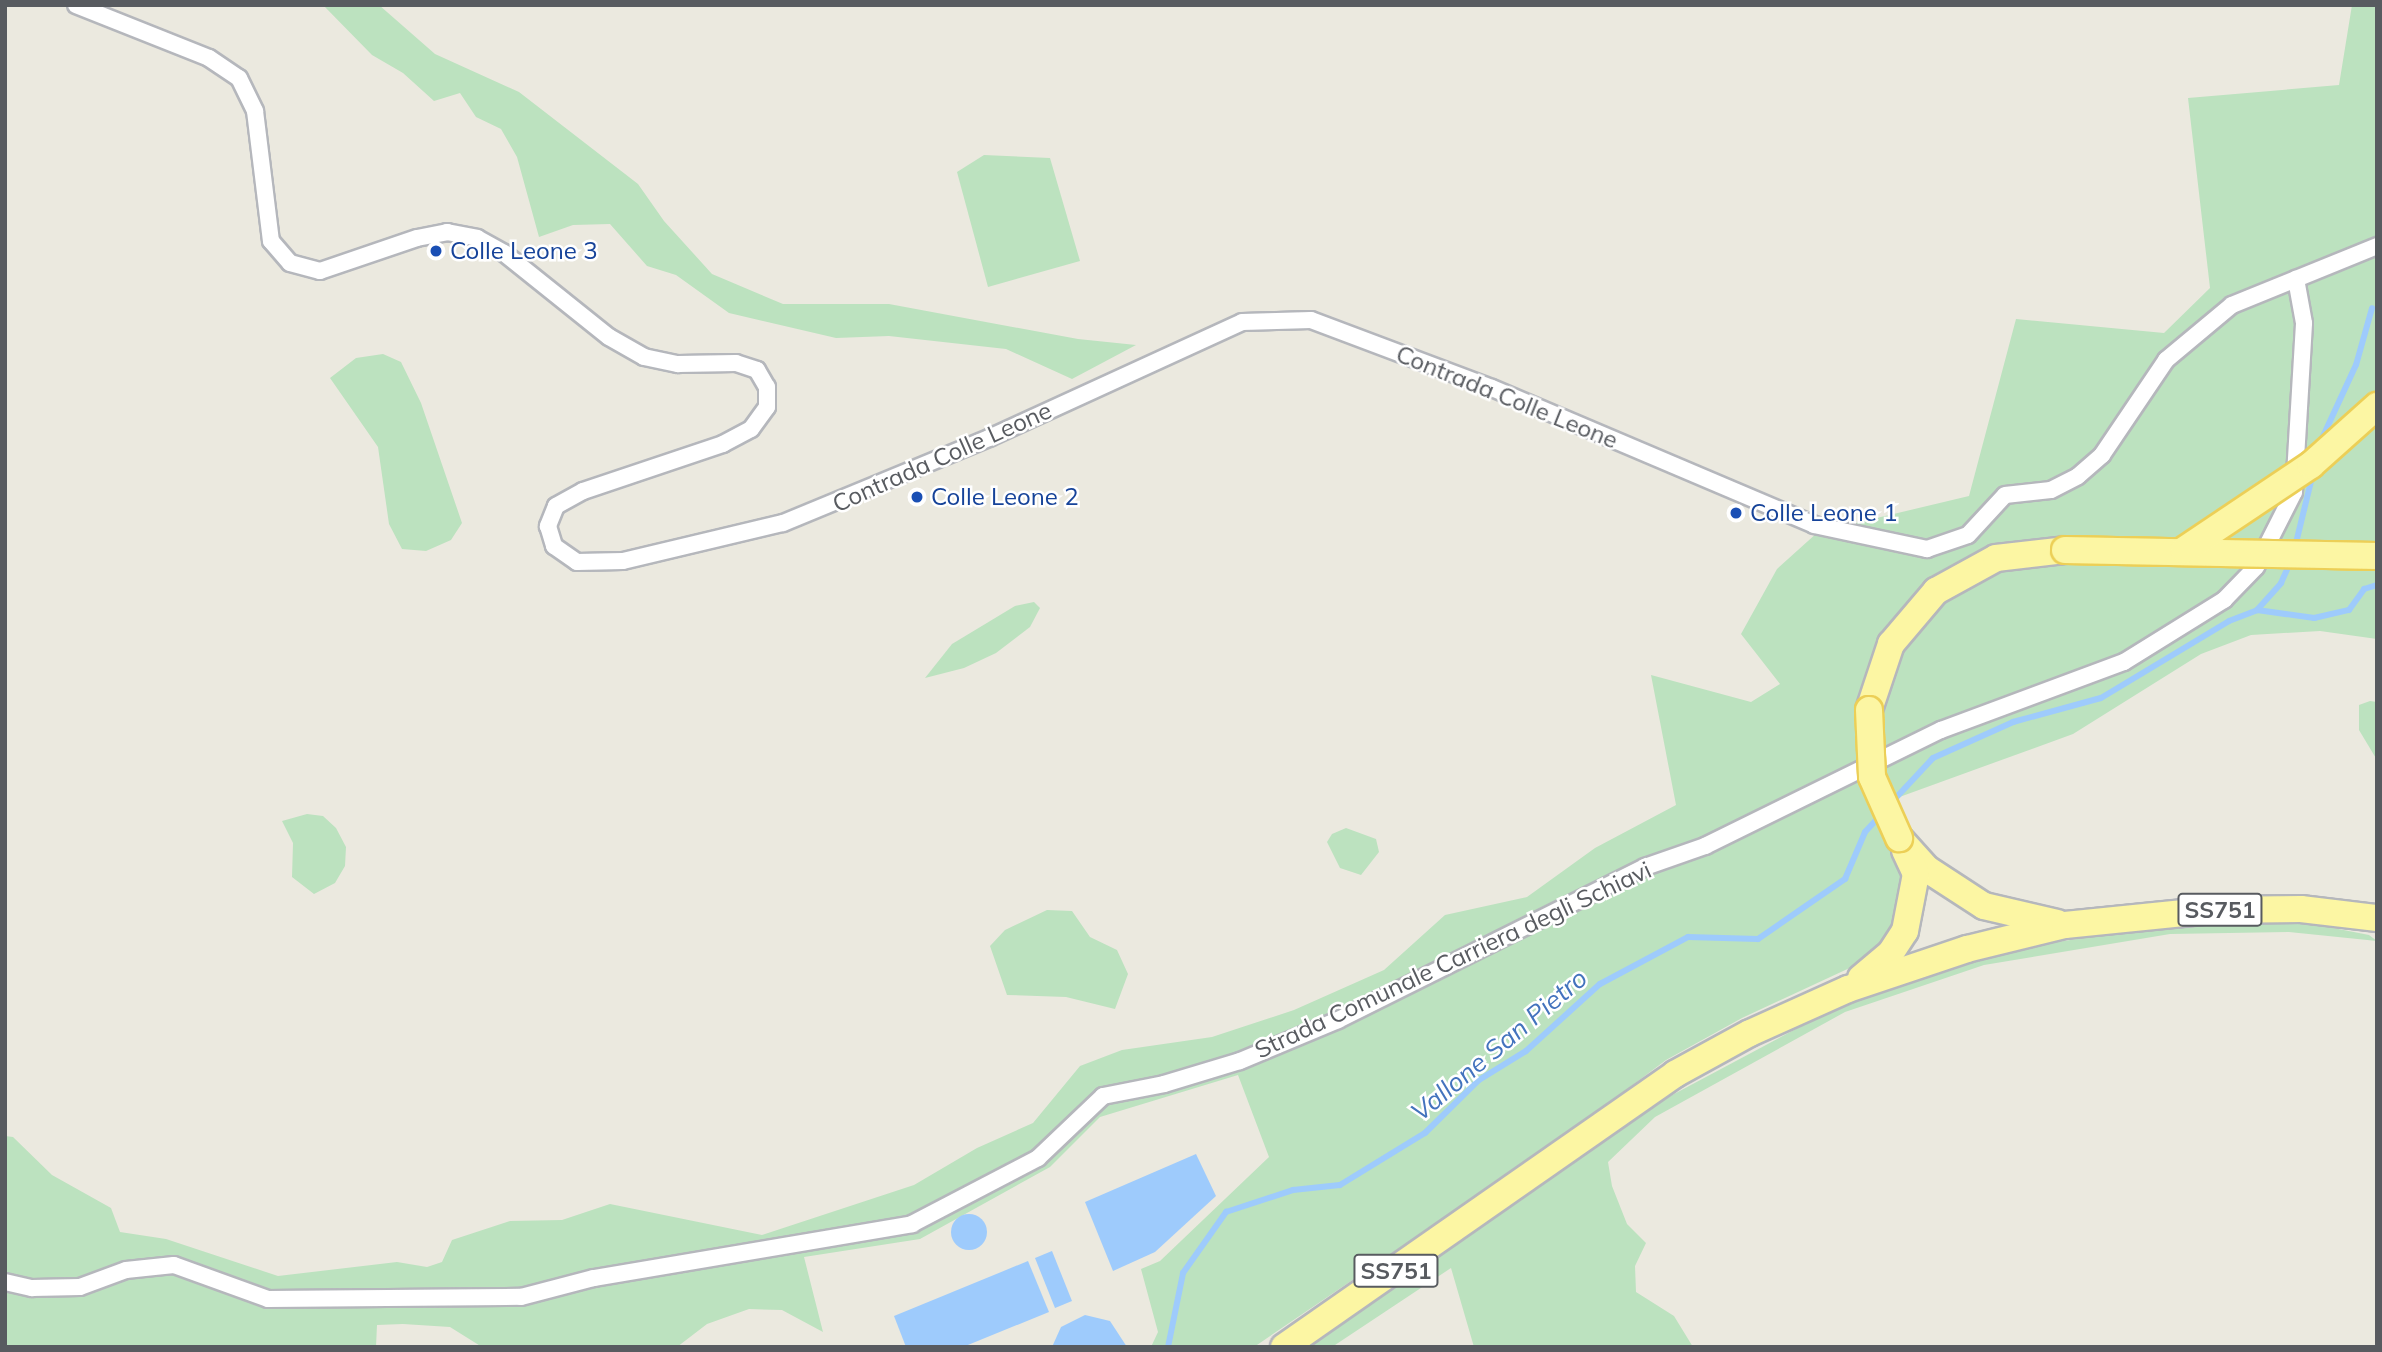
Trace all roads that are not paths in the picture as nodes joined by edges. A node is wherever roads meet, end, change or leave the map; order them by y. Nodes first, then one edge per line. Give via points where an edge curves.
1 (76, 5) edge
2 (2377, 246) edge
3 (2296, 279) junction
4 (2377, 406) edge
5 (2185, 550) junction
6 (2377, 556) edge
7 (1899, 838) junction
8 (2377, 918) edge
9 (2064, 925) junction
10 (1848, 989) junction
11 (5, 1282) edge
12 (1284, 1347) edge

1 - 3 street, Contrada Colle Leone via 209,58 239,78 255,111 271,241 290,262 320,271 417,237 447,232 477,238 504,253 609,337 644,357 677,364 736,363 757,370 767,387 767,407 751,429 723,444 583,491 556,506 548,526 554,546 577,562 623,561 783,523 989,438 1242,322 1311,320 1492,387 1814,525 1927,549 1968,535 2005,495 2051,489 2078,476 2102,456 2166,360 2196,331 2232,305
2 - 3 street, Contrada Colle Leone
3 - 11 street, Strada Comunale Carriera degli Schiavi via 2304,323 2294,492 2256,567 2224,600 2124,662 1941,730 1717,841 1646,867 1338,1020 1240,1061 1103,1096 1038,1158 912,1224 794,1248 594,1278 521,1297 268,1299 174,1265 126,1270 80,1287 32,1288
4 - 5 main road, bridge via 2311,465
5 - 6 main road, bridge
5 - 7 main road, bridge via 2064,550 1996,558 1936,591 1891,644 1869,710 1872,777
7 - 9 main road via 1927,869 1984,906
7 - 10 main road via 1916,874 1905,930 1890,954
8 - 9 main road, SS751 via 2301,909 2213,910
9 - 10 main road via 1967,948
10 - 12 main road, SS751 via 1750,1033 1675,1074

